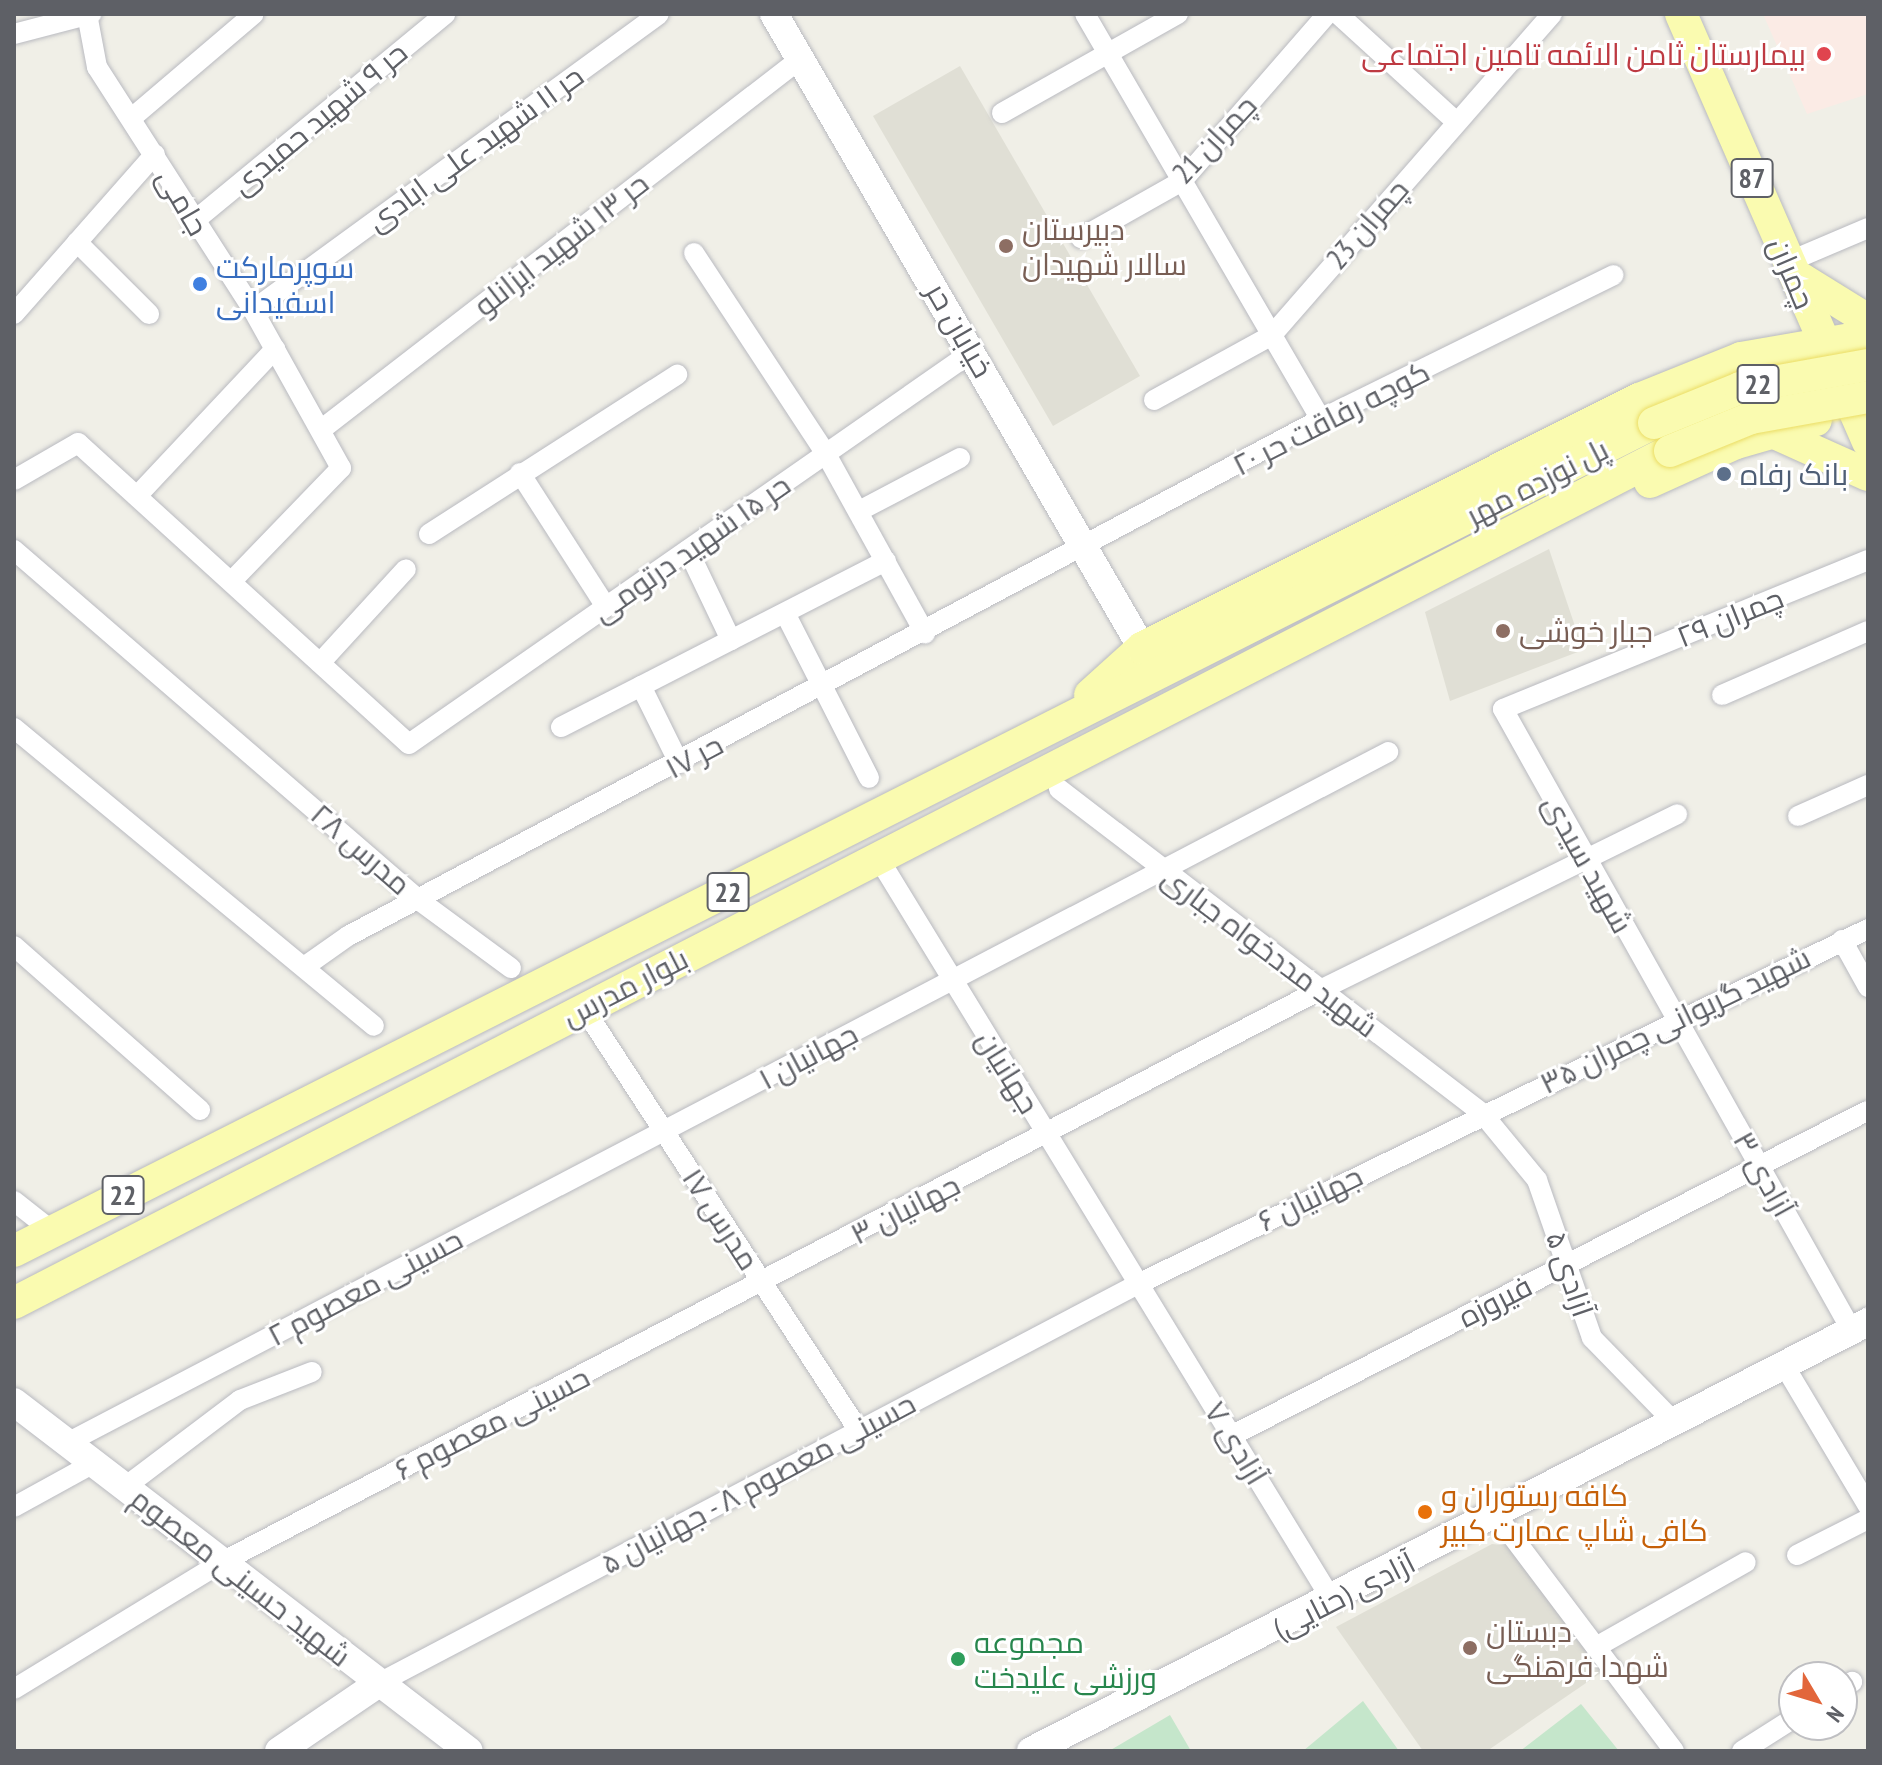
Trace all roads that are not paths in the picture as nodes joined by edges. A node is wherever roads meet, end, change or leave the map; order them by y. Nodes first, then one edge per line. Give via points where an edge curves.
1 (254, 14) edge
2 (445, 14) edge
3 (659, 14) edge
4 (1085, 14) edge
5 (1178, 14) edge
6 (1327, 14) edge
7 (1338, 14) edge
8 (1552, 14) edge
9 (1681, 14) edge
10 (89, 15) edge
11 (781, 16) edge
12 (14, 34) edge
13 (1108, 53) junction
14 (800, 59) junction
15 (1002, 113) dead end
16 (134, 116) junction
17 (1455, 121) junction
18 (155, 154) junction
19 (1182, 181) junction
20 (193, 222) junction
21 (1868, 228) edge
22 (1081, 238) dead end
23 (77, 242) junction
24 (694, 253) dead end
25 (1790, 267) junction
26 (1614, 275) dead end
27 (253, 310) junction
28 (14, 314) edge
29 (149, 314) dead end
30 (1868, 320) edge
31 (1272, 335) junction
32 (1868, 336) edge
33 (1821, 341) junction
34 (275, 349) junction
35 (972, 352) junction
36 (1868, 365) edge
37 (1701, 371) junction
38 (677, 375) dead end
39 (1154, 400) dead end
40 (1865, 406) edge
41 (1321, 419) junction
42 (322, 429) junction
43 (1770, 431) junction
44 (1868, 442) edge
45 (1736, 443) junction
46 (826, 454) junction
47 (960, 458) dead end
48 (520, 473) junction
49 (1868, 475) edge
50 (14, 480) edge
51 (137, 496) junction
52 (859, 511) junction
53 (429, 534) dead end
54 (1087, 548) junction
55 (14, 550) edge
56 (688, 550) junction
57 (1868, 560) edge
58 (886, 561) junction
59 (406, 569) dead end
60 (231, 582) junction
61 (606, 607) junction
62 (785, 613) junction
63 (1868, 631) edge
64 (925, 633) junction
65 (731, 640) junction
66 (1142, 648) junction
67 (1228, 656) junction
68 (320, 663) junction
69 (641, 686) junction
70 (825, 687) junction
71 (1722, 695) dead end
72 (1503, 709) joint
73 (1056, 726) junction
74 (561, 727) dead end
75 (14, 728) edge
76 (1132, 729) junction
77 (1388, 752) dead end
78 (679, 763) junction
79 (869, 778) dead end
80 (1868, 785) edge
81 (1059, 789) dead end
82 (1677, 814) dead end
83 (1798, 816) dead end
84 (879, 859) junction
85 (1585, 862) junction
86 (1162, 870) junction
87 (420, 901) junction
88 (1868, 929) edge
89 (1842, 940) junction
90 (14, 946) edge
91 (304, 967) junction
92 (511, 968) dead end
93 (952, 980) junction
94 (1868, 987) edge
95 (1320, 990) junction
96 (583, 1007) junction
97 (1676, 1017) junction
98 (374, 1026) dead end
99 (200, 1110) dead end
100 (1867, 1111) edge
101 (1482, 1113) junction
102 (664, 1131) junction
103 (1047, 1135) junction
104 (1760, 1166) junction
105 (14, 1201) edge
106 (52, 1231) junction
107 (14, 1251) edge
108 (1568, 1264) junction
109 (77, 1268) junction
110 (762, 1283) junction
111 (1138, 1284) junction
112 (14, 1286) edge
113 (14, 1303) edge
114 (1860, 1327) edge
115 (1784, 1365) junction
116 (312, 1372) dead end
117 (14, 1402) edge
118 (1675, 1423) junction
119 (859, 1431) junction
120 (1231, 1436) junction
121 (67, 1443) junction
122 (94, 1463) junction
123 (125, 1487) junction
124 (1868, 1506) edge
125 (14, 1507) edge
126 (1497, 1516) junction
127 (1868, 1519) edge
128 (1797, 1555) dead end
129 (222, 1562) junction
130 (1746, 1562) dead end
131 (1333, 1602) junction
132 (1596, 1647) junction
133 (379, 1683) junction
134 (14, 1689) edge
135 (1778, 1728) edge
136 (466, 1750) edge
137 (279, 1751) edge
138 (1031, 1751) edge
139 (1674, 1751) edge
140 (1742, 1751) edge

1 - 16 street
2 - 20 street, حر ۹ شهید حمیدی
3 - 27 street, حر ۱۱ شهید علی ابادی
4 - 13 street
5 - 13 street
6 - 19 street, چمران 21
7 - 17 street
8 - 17 street, چمران 23
9 - 25 main road, چمران / 87
10 - 12 street
10 - 16 street, جامی via 97,67
11 - 14 main road, خیابان حر
13 - 15 street
13 - 19 street
14 - 35 main road, خیابان حر
14 - 42 street, حر ۱۳ شهید ایزانلو
16 - 18 street, جامی
17 - 31 street, چمران 23
18 - 20 street, جامی
18 - 23 street
19 - 22 street, چمران 21
19 - 31 street
20 - 27 street, جامی
21 - 25 street
23 - 28 street
23 - 29 street
24 - 46 street
25 - 30 main road via 1826,301
25 - 33 main road, چمران / 87
26 - 41 street, کوچه رفاقت حر ۲۰
27 - 34 street, جامی
31 - 39 street, چمران 23
31 - 41 street
32 - 33 main road
33 - 37 main road
33 - 40 main road, چمران
34 - 42 street, جامی
34 - 51 street
35 - 46 street, حر ۱۵ شهید درتومی
35 - 54 main road, خیابان حر
36 - 67 main road, پل نوزده مهر / 22, bridge via 1740,388 1654,423
37 - 45 main road via 1726,377 1743,398
37 - 66 main road
38 - 48 street
40 - 43 main road
40 - 44 main road, چمران
40 - 67 main road, پل نوزده مهر, bridge via 1723,427
41 - 54 street, کوچه رفاقت حر ۲۰
42 - 60 street, جامی via 341,468
43 - 45 main road
43 - 49 main road
45 - 76 main road via 1243,687
46 - 52 street
46 - 56 street, حر ۱۵ شهید درتومی
47 - 52 street
48 - 53 street
48 - 61 street
50 - 51 street via 78,443
51 - 60 street
52 - 58 street
54 - 64 street, حر ۱۷
54 - 66 main road, خیابان حر
55 - 87 street, مدرس ۲۸
56 - 61 street, حر ۱۵ شهید درتومی
56 - 65 street
57 - 72 street, چمران ۲۹
58 - 62 street
58 - 64 street
59 - 68 street
60 - 68 street
61 - 68 street, حر ۱۵ شهید درتومی via 409,744
62 - 65 street
62 - 70 street
63 - 71 street
64 - 70 street, حر ۱۷
65 - 69 street
66 - 73 main road
67 - 73 main road, بلوار مدرس / 22
67 - 76 main road, بلوار مدرس
69 - 74 street
69 - 78 street
70 - 78 street, حر ۱۷
70 - 79 street
72 - 85 street, شهید سیدی
73 - 106 main road, بلوار مدرس / 22
75 - 91 street
76 - 84 main road, بلوار مدرس
77 - 86 street, جهانیان ۱
78 - 87 street, حر ۱۷
80 - 83 street
81 - 86 street, شهید مددخواه جباری
82 - 85 street, جهانیان ۳
84 - 93 street, جهانیان
84 - 96 main road, بلوار مدرس
85 - 95 street, جهانیان ۳
85 - 97 street, شهید سیدی
86 - 93 street, جهانیان ۱
86 - 95 street, شهید مددخواه جباری
87 - 91 street, حر ۱۷
87 - 92 street, مدرس ۲۸
88 - 89 street, شهید گریوانی چمران ۳۵
89 - 94 street
89 - 97 street, شهید گریوانی چمران ۳۵
90 - 99 street
91 - 98 street
93 - 102 street, جهانیان ۱
93 - 103 street, جهانیان
95 - 101 street, شهید مددخواه جباری
95 - 103 street, جهانیان ۳
96 - 102 street, مدرس ۱۷
96 - 109 main road, بلوار مدرس
97 - 101 street, شهید گریوانی چمران ۳۵
97 - 104 street, آزادی ۳
100 - 104 street, فیروزه
101 - 108 street, آزادی ۵ via 1537,1180
101 - 111 street, جهانیان ۶
102 - 110 street, مدرس ۱۷
102 - 121 street, حسینی معصوم ۲
103 - 110 street, جهانیان ۳
103 - 111 street, جهانیان
104 - 108 street, فیروزه
104 - 114 street, آزادی ۳
105 - 106 street
106 - 107 main road, بلوار مدرس / 22
108 - 118 street, آزادی ۵ via 1592,1338
108 - 120 street, فیروزه
109 - 112 main road
109 - 113 main road, بلوار مدرس
110 - 119 street, مدرس ۱۷
110 - 129 street, حسینی معصوم ۶
111 - 119 street, حسینی معصوم ۸ - جهانیان ۵
111 - 120 street, آزادی ۷
114 - 115 main road, آزادی (حنایی)
115 - 118 main road, آزادی (حنایی)
115 - 124 street
116 - 123 street via 240,1400
117 - 121 main road, شهید حسینی معصوم
118 - 126 main road, آزادی (حنایی)
119 - 133 street, حسینی معصوم ۸ - جهانیان ۵
120 - 131 street, آزادی ۷
121 - 122 main road, شهید حسینی معصوم
122 - 123 main road, شهید حسینی معصوم
122 - 125 street
123 - 129 main road, شهید حسینی معصوم
126 - 131 main road, آزادی (حنایی)
126 - 132 street
127 - 128 street
129 - 133 main road, شهید حسینی معصوم
129 - 134 street, حسینی معصوم ۶
130 - 132 street
131 - 138 main road, آزادی (حنایی)
132 - 139 street
133 - 136 main road, شهید حسینی معصوم
133 - 137 main road
135 - 140 street

